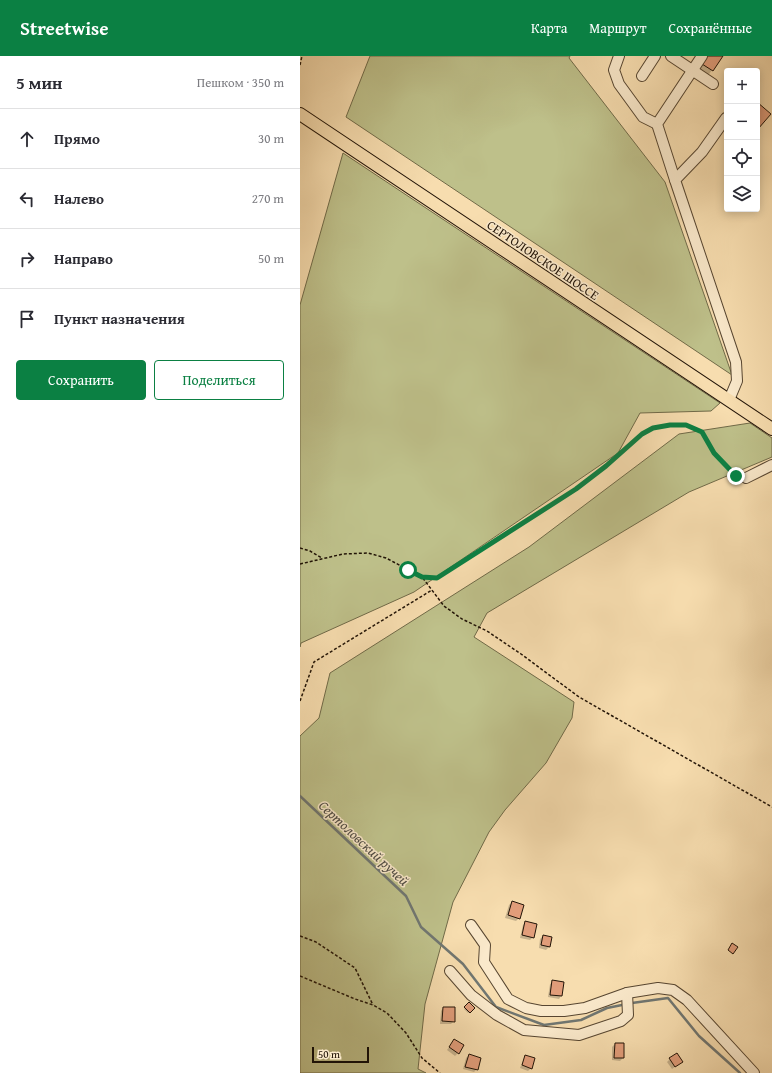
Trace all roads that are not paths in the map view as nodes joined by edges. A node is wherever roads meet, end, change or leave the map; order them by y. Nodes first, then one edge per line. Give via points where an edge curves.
1 (618, 56) edge
2 (655, 56) edge
3 (671, 56) edge
4 (702, 56) edge
5 (692, 70) junction
6 (642, 76) dead end
7 (713, 84) dead end
8 (300, 114) edge
9 (724, 121) edge
10 (657, 124) junction
11 (675, 180) junction
12 (729, 400) junction
13 (772, 429) edge
14 (772, 465) edge
15 (746, 478) road end
16 (471, 925) dead end
17 (450, 971) dead end
18 (627, 993) junction
19 (754, 1073) edge

1 - 10 street via 614,70 619,84 643,117
2 - 6 street
3 - 5 street
4 - 5 street
5 - 7 street
5 - 10 street
8 - 12 main road, СЕРТОЛОВСКОЕ ШОССЕ
9 - 11 street via 702,152
10 - 11 street
11 - 12 street via 736,362 737,381
12 - 13 main road, СЕРТОЛОВСКОЕ ШОССЕ
14 - 15 street
16 - 18 street via 485,945 484,962 508,1000 526,1008 564,1011 585,1008
17 - 18 street via 471,995 524,1030 579,1035 621,1021 628,1015
18 - 19 street via 658,988 673,990 687,1000

